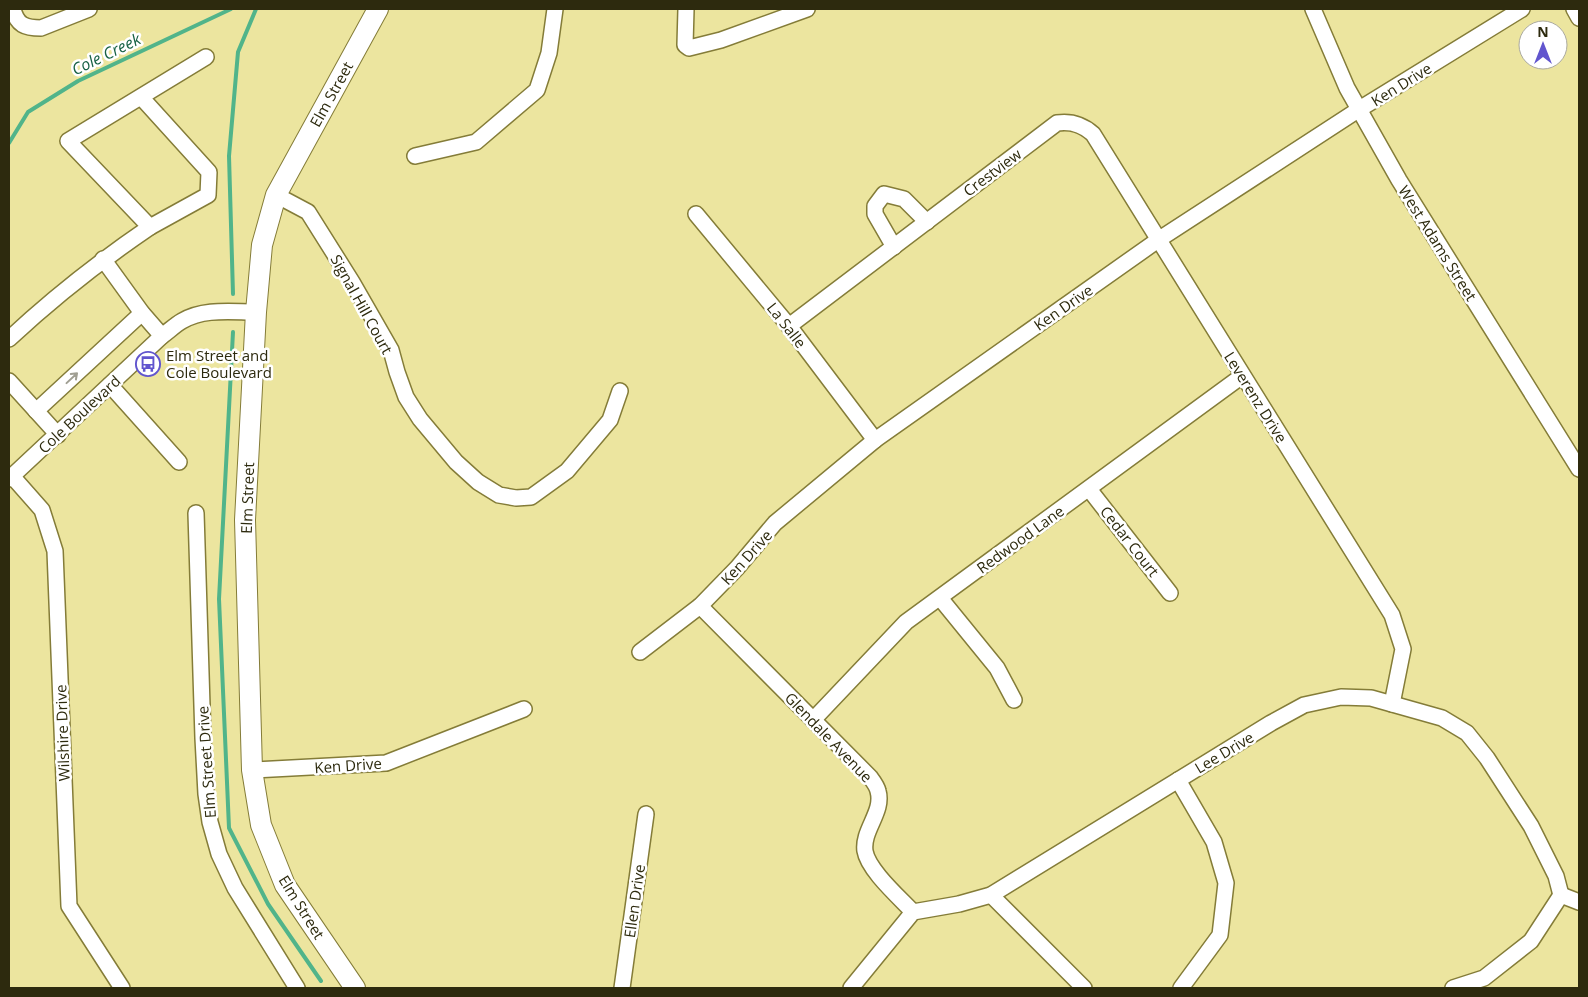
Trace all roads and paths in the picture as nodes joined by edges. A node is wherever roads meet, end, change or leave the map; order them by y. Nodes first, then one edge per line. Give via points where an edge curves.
1 (13, 9) edge
2 (89, 9) edge
3 (378, 9) edge
4 (555, 9) edge
5 (686, 9) edge
6 (807, 9) edge
7 (1313, 9) edge
8 (1522, 9) edge
9 (1574, 9) edge
10 (1579, 18) edge
11 (206, 57) dead end
12 (141, 97) junction
13 (1358, 110) junction
14 (1057, 123) joint
15 (415, 156) dead end
16 (276, 195) junction
17 (696, 214) dead end
18 (927, 222) junction
19 (150, 227) junction
20 (1158, 240) junction
21 (894, 247) junction
22 (103, 259) junction
23 (256, 312) junction
24 (142, 313) junction
25 (789, 326) junction
26 (162, 336) junction
27 (9, 339) edge
28 (1242, 376) junction
29 (9, 381) edge
30 (110, 385) junction
31 (620, 391) dead end
32 (36, 411) junction
33 (58, 435) junction
34 (875, 440) junction
35 (179, 462) dead end
36 (1579, 469) edge
37 (10, 478) edge
38 (1089, 489) junction
39 (196, 513) dead end
40 (1170, 593) dead end
41 (940, 598) junction
42 (700, 606) junction
43 (640, 652) dead end
44 (1014, 700) dead end
45 (1392, 704) junction
46 (524, 709) dead end
47 (813, 720) junction
48 (252, 770) junction
49 (1178, 780) junction
50 (646, 814) dead end
51 (991, 895) junction
52 (1561, 895) junction
53 (1579, 902) edge
54 (913, 912) junction
55 (348, 986) edge
56 (122, 988) edge
57 (297, 988) edge
58 (622, 988) edge
59 (852, 988) edge
60 (1084, 988) edge
61 (1182, 988) edge
62 (1452, 988) edge

1 - 2 street via 19,23 33,28 41,28
3 - 16 main road, Elm Street
4 - 15 street via 549,53 537,90 476,142
5 - 6 street via 685,45 689,48
7 - 13 street, West Adams Street
8 - 13 street, Ken Drive
9 - 10 street
11 - 12 street
12 - 19 street via 209,172 208,195
12 - 19 street via 68,141
13 - 20 street, Ken Drive
13 - 36 street, West Adams Street
14 - 18 street, Crestview
14 - 20 street, Leverenz Drive via 1068,121 1078,124 1093,134
16 - 23 main road, Elm Street via 262,245
16 - 31 street, Signal Hill Court via 308,212 391,350 406,397 420,419 456,462 499,495 531,497 566,471 610,420
17 - 25 street, La Salle
18 - 21 street, Crestview
18 - 21 street via 904,199 884,194 875,206 876,214
19 - 22 street
20 - 28 street, Leverenz Drive
20 - 34 street, Ken Drive
21 - 25 street, Crestview
22 - 24 street
22 - 27 street
23 - 26 street, Cole Boulevard via 196,315
23 - 48 main road, Elm Street via 245,520
24 - 26 street
32 -> 24 street
25 - 34 street, La Salle
26 - 30 street, Cole Boulevard
28 - 38 street, Redwood Lane
28 - 45 street, Leverenz Drive via 1392,615 1403,649
29 - 32 street
30 - 33 street, Cole Boulevard
30 - 35 street
32 - 33 street
33 - 37 street, Cole Boulevard
34 - 42 street, Ken Drive via 775,523
37 - 56 street, Wilshire Drive via 42,510 54,551 69,906
38 - 40 street, Cedar Court
38 - 41 street, Redwood Lane
39 - 57 street, Elm Street Drive via 203,738 210,822 219,854 235,888
41 - 44 street via 997,668
41 - 47 street, Redwood Lane via 906,622
42 - 43 street, Ken Drive
42 - 47 street, Glendale Avenue
45 - 49 street, Lee Drive via 1371,698 1341,697 1304,705
45 - 52 street, Lee Drive via 1442,718 1467,734 1531,826 1556,876
46 - 48 street, Ken Drive via 386,763
47 - 54 street, Glendale Avenue via 870,777 878,791 878,805 865,838 865,852 880,878
48 - 55 main road, Elm Street via 261,825 284,885
49 - 51 street, Lee Drive
49 - 61 street via 1214,842 1226,883 1220,935
50 - 58 street, Ellen Drive
51 - 54 street, Lee Drive
51 - 60 street
52 - 53 street
52 - 62 street via 1531,941 1484,978
54 - 59 street

